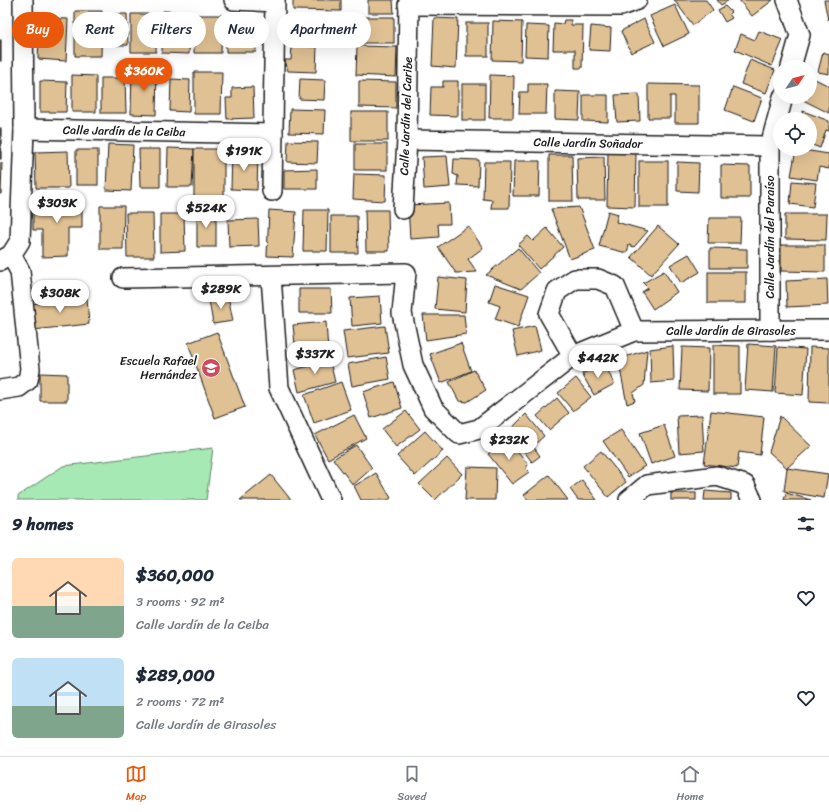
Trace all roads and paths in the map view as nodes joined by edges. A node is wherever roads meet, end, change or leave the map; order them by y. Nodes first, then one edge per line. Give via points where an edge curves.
1 (23, 0) edge
2 (234, 0) edge
3 (637, 0) edge
4 (787, 0) edge
5 (275, 1) edge
6 (409, 2) edge
7 (793, 60) edge
8 (781, 104) edge
9 (24, 129) junction
10 (273, 134) junction
11 (407, 140) junction
12 (770, 146) junction
13 (272, 190) dead end
14 (403, 209) dead end
15 (6, 258) edge
16 (271, 276) junction
17 (123, 278) dead end
18 (770, 330) junction
19 (829, 330) edge
20 (634, 331) junction
21 (573, 356) junction
22 (0, 390) edge
23 (331, 500) edge
24 (629, 500) edge
25 (752, 500) edge

1 - 9 street
2 - 5 street
3 - 6 street via 621,6
4 - 7 street via 800,35
5 - 10 street
6 - 11 street, Calle Jardín del Caribe
8 - 12 street, Calle Jardín del Paraíso
9 - 10 street, Calle Jardín de la Ceiba
9 - 15 street via 20,240
10 - 13 street
11 - 12 street, Calle Jardín Soñador
11 - 14 street, Calle Jardín del Caribe
12 - 18 street, Calle Jardín del Paraíso
15 - 22 street via 20,271 30,369 28,380 19,387
16 - 17 street, Calle Jardín de Girasoles
16 - 21 street, Calle Jardín de Girasoles via 406,273 402,313 413,365 433,408 459,434 480,429
16 - 23 street via 279,388
18 - 19 street, Calle Jardín de Girasoles
18 - 20 street, Calle Jardín de Girasoles
20 - 21 street, Calle Jardín de Girasoles
20 - 21 street via 615,286 598,280 575,278 557,291 550,314
24 - 25 street via 647,485 717,476 745,485

